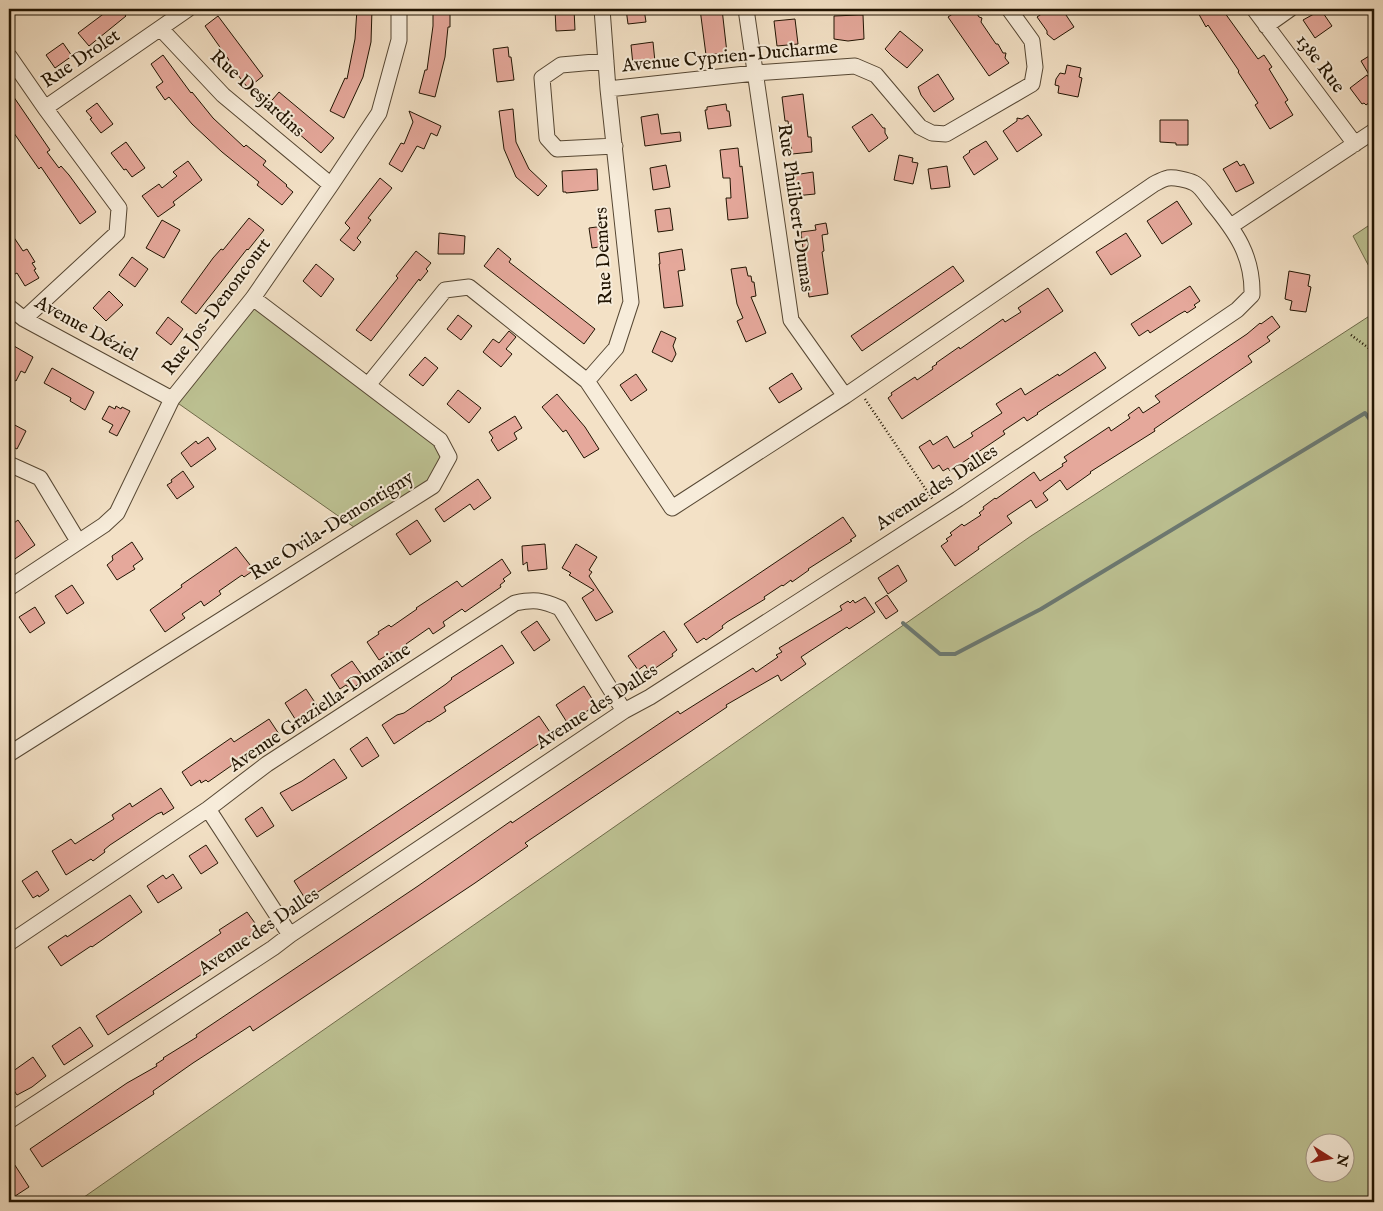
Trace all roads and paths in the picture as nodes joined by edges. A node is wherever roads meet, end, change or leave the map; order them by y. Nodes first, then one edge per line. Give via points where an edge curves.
1 (188, 9) edge
2 (399, 9) edge
3 (602, 9) edge
4 (746, 9) edge
5 (1009, 9) edge
6 (1254, 9) edge
7 (1290, 9) edge
8 (1266, 26) junction
9 (161, 29) junction
10 (9, 56) edge
11 (606, 62) junction
12 (755, 73) junction
13 (608, 89) junction
14 (45, 108) junction
15 (1374, 131) edge
16 (1355, 144) junction
17 (615, 146) junction
18 (331, 185) junction
19 (1231, 226) junction
20 (253, 298) junction
21 (9, 307) edge
22 (24, 319) junction
23 (1351, 335) dead end
24 (1374, 352) edge
25 (587, 381) junction
26 (368, 385) junction
27 (851, 392) junction
28 (172, 399) junction
29 (9, 464) edge
30 (940, 510) junction
31 (78, 541) junction
32 (9, 588) edge
33 (624, 711) junction
34 (9, 754) edge
35 (208, 809) junction
36 (290, 935) junction
37 (9, 943) edge
38 (9, 1121) edge

1 - 9 street, Rue Drolet
2 - 18 street, Rue Jos-Denoncourt via 399,40 379,112
3 - 11 street, Rue Demers
4 - 12 street, Rue Philibert-Dumas
5 - 12 street, Avenue Cyprien-Ducharme via 1032,41 1035,67 1032,84 946,134 932,133 920,127 876,75 855,66
6 - 8 street, 138e Rue
7 - 8 street
8 - 16 street, 138e Rue
9 - 14 street, Rue Drolet
9 - 18 street, Rue Desjardins via 223,95
10 - 14 street
11 - 13 street, Rue Demers
11 - 17 street via 561,65 542,78 547,138 557,149
12 - 13 street, Avenue Cyprien-Ducharme
12 - 27 street, Rue Philibert-Dumas via 791,320
13 - 17 street, Rue Demers
14 - 22 street via 118,208 117,233
15 - 16 street
16 - 19 street
17 - 25 street, Rue Demers via 630,302 616,348
18 - 20 street, Rue Jos-Denoncourt
19 - 27 street, Avenue des Dalles via 1195,183 1169,177 1154,184
19 - 30 street, Avenue des Dalles via 1248,259 1252,278 1252,295 1238,310
20 - 26 street, Rue Ovila-Demontigny
20 - 28 street, Rue Jos-Denoncourt
21 - 22 street, Avenue Déziel
22 - 28 street, Avenue Déziel
23 - 24 path
25 - 26 street via 469,288 446,290
25 - 27 street, Avenue des Dalles via 672,508
26 - 34 street, Rue Ovila-Demontigny via 440,440 450,457 434,486
27 - 30 path
28 - 31 street, Rue Jos-Denoncourt via 117,513
29 - 31 street via 40,478
30 - 33 street, Avenue des Dalles
31 - 32 street, Rue Jos-Denoncourt
33 - 35 street, Avenue Graziella-Dumaine via 560,608 544,601 515,603 267,764
33 - 36 street, Avenue des Dalles
35 - 36 street
35 - 37 street, Avenue Graziella-Dumaine
36 - 38 street, Avenue des Dalles

